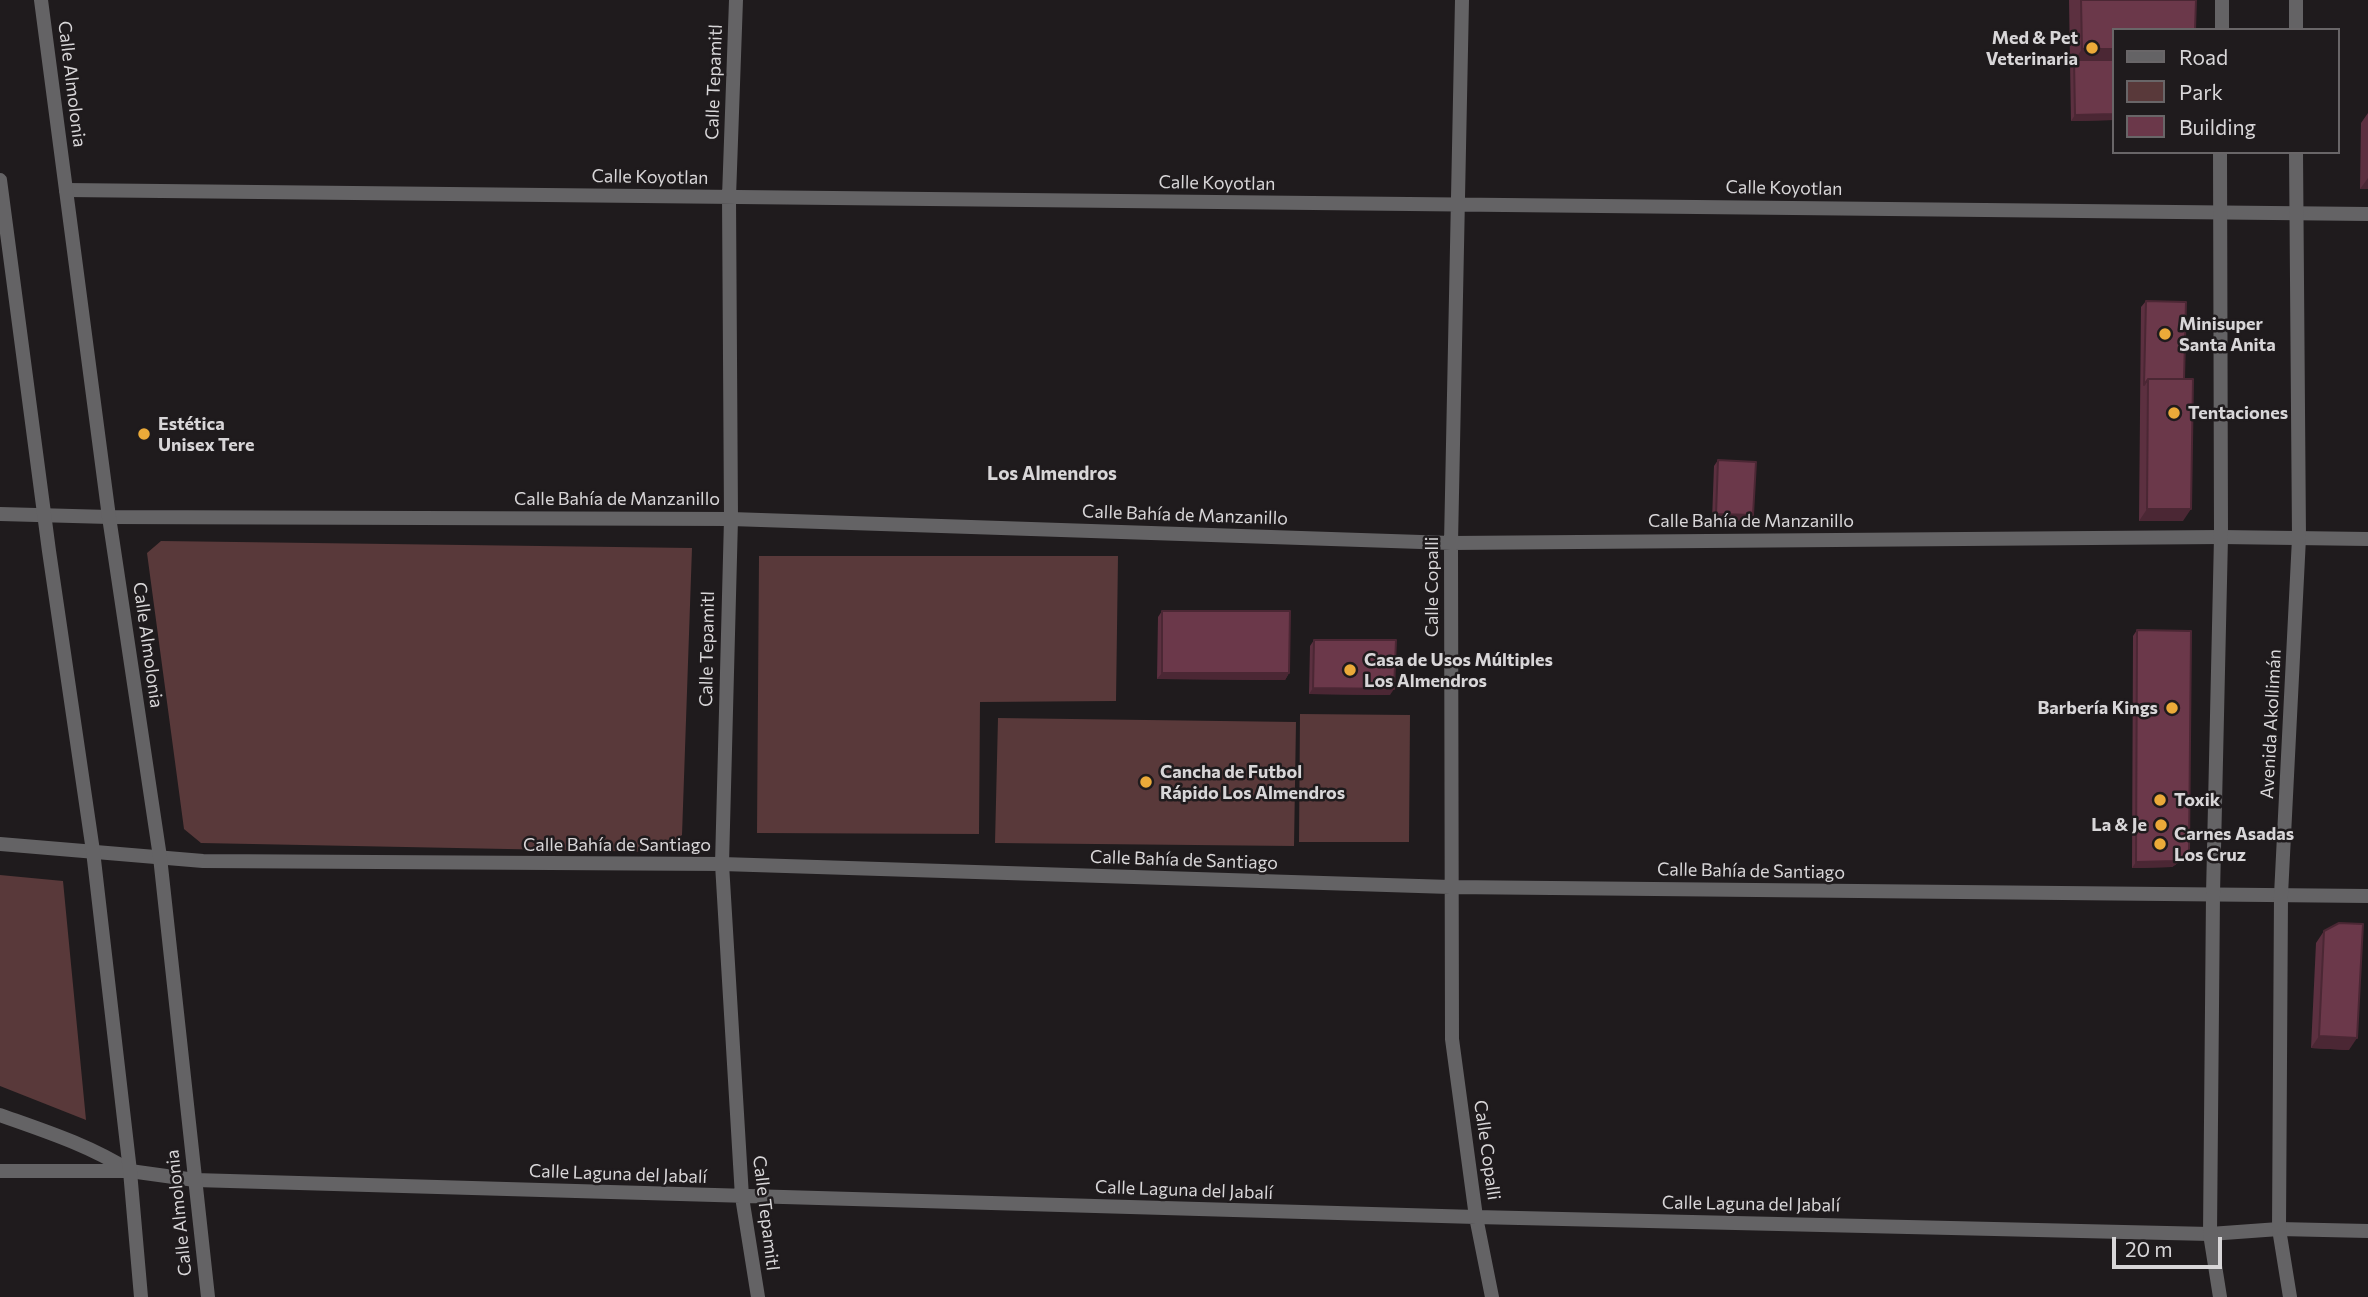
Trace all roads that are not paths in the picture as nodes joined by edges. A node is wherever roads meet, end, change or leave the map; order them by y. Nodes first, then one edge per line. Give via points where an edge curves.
1 (41, 0) edge
2 (736, 0) edge
3 (1462, 0) edge
4 (2222, 0) edge
5 (2296, 0) edge
6 (2222, 28) edge
7 (2296, 28) edge
8 (2220, 154) edge
9 (2296, 154) edge
10 (0, 180) edge
11 (66, 190) junction
12 (729, 197) junction
13 (1458, 204) junction
14 (2220, 212) junction
15 (2295, 213) junction
16 (2368, 214) edge
17 (0, 514) edge
18 (45, 516) junction
19 (109, 517) junction
20 (731, 519) junction
21 (2221, 537) junction
22 (2299, 538) junction
23 (2368, 539) edge
24 (1451, 543) junction
25 (0, 844) edge
26 (93, 850) junction
27 (160, 857) junction
28 (722, 864) junction
29 (1450, 887) junction
30 (2213, 894) junction
31 (2281, 895) junction
32 (2368, 896) edge
33 (0, 1115) edge
34 (0, 1171) edge
35 (130, 1171) junction
36 (195, 1180) junction
37 (741, 1197) junction
38 (1476, 1217) junction
39 (2278, 1229) junction
40 (2368, 1231) edge
41 (2210, 1234) junction
42 (141, 1297) edge
43 (208, 1297) edge
44 (758, 1297) edge
45 (1492, 1297) edge
46 (2220, 1297) edge
47 (2290, 1297) edge

1 - 11 street, Calle Almolonia
2 - 12 street, Calle Tepamitl
3 - 13 street, Calle Copalli
4 - 6 street
5 - 7 street
8 - 14 street
9 - 15 street, Avenida Akollimán
10 - 18 street
11 - 12 street, Calle Koyotlan
11 - 19 street, Calle Almolonia
12 - 13 street, Calle Koyotlan
12 - 20 street, Calle Tepamitl
13 - 14 street, Calle Koyotlan
13 - 24 street, Calle Copalli
14 - 15 street, Calle Koyotlan
14 - 21 street
15 - 16 street, Calle Koyotlan
15 - 22 street, Avenida Akollimán
17 - 18 street, Calle Bahía de Manzanillo
18 - 19 street, Calle Bahía de Manzanillo
18 - 26 street
19 - 20 street, Calle Bahía de Manzanillo
19 - 27 street, Calle Almolonia
20 - 24 street, Calle Bahía de Manzanillo
20 - 28 street, Calle Tepamitl
21 - 22 street, Calle Bahía de Manzanillo
21 - 24 street, Calle Bahía de Manzanillo
21 - 30 street
22 - 23 street, Calle Bahía de Manzanillo
22 - 31 street, Avenida Akollimán
24 - 29 street, Calle Copalli
25 - 26 street, Calle Bahía de Santiago
26 - 27 street, Calle Bahía de Santiago
26 - 35 street
27 - 28 street, Calle Bahía de Santiago
27 - 36 street, Calle Almolonia
28 - 29 street, Calle Bahía de Santiago
28 - 37 street, Calle Tepamitl
29 - 30 street, Calle Bahía de Santiago
29 - 38 street, Calle Copalli via 1452,1039
30 - 31 street, Calle Bahía de Santiago
30 - 41 street
31 - 32 street, Calle Bahía de Santiago
31 - 39 street, Avenida Akollimán
33 - 35 street via 74,1141
34 - 35 street, Calle Laguna del Jabalí
35 - 36 street, Calle Laguna del Jabalí
35 - 42 street
36 - 37 street, Calle Laguna del Jabalí
36 - 43 street, Calle Almolonia
37 - 38 street, Calle Laguna del Jabalí
37 - 44 street, Calle Tepamitl
38 - 41 street, Calle Laguna del Jabalí
38 - 45 street, Calle Copalli
39 - 40 street, Calle Laguna del Jabalí
39 - 41 street, Calle Laguna del Jabalí
39 - 47 street, Avenida Akollimán
41 - 46 street

